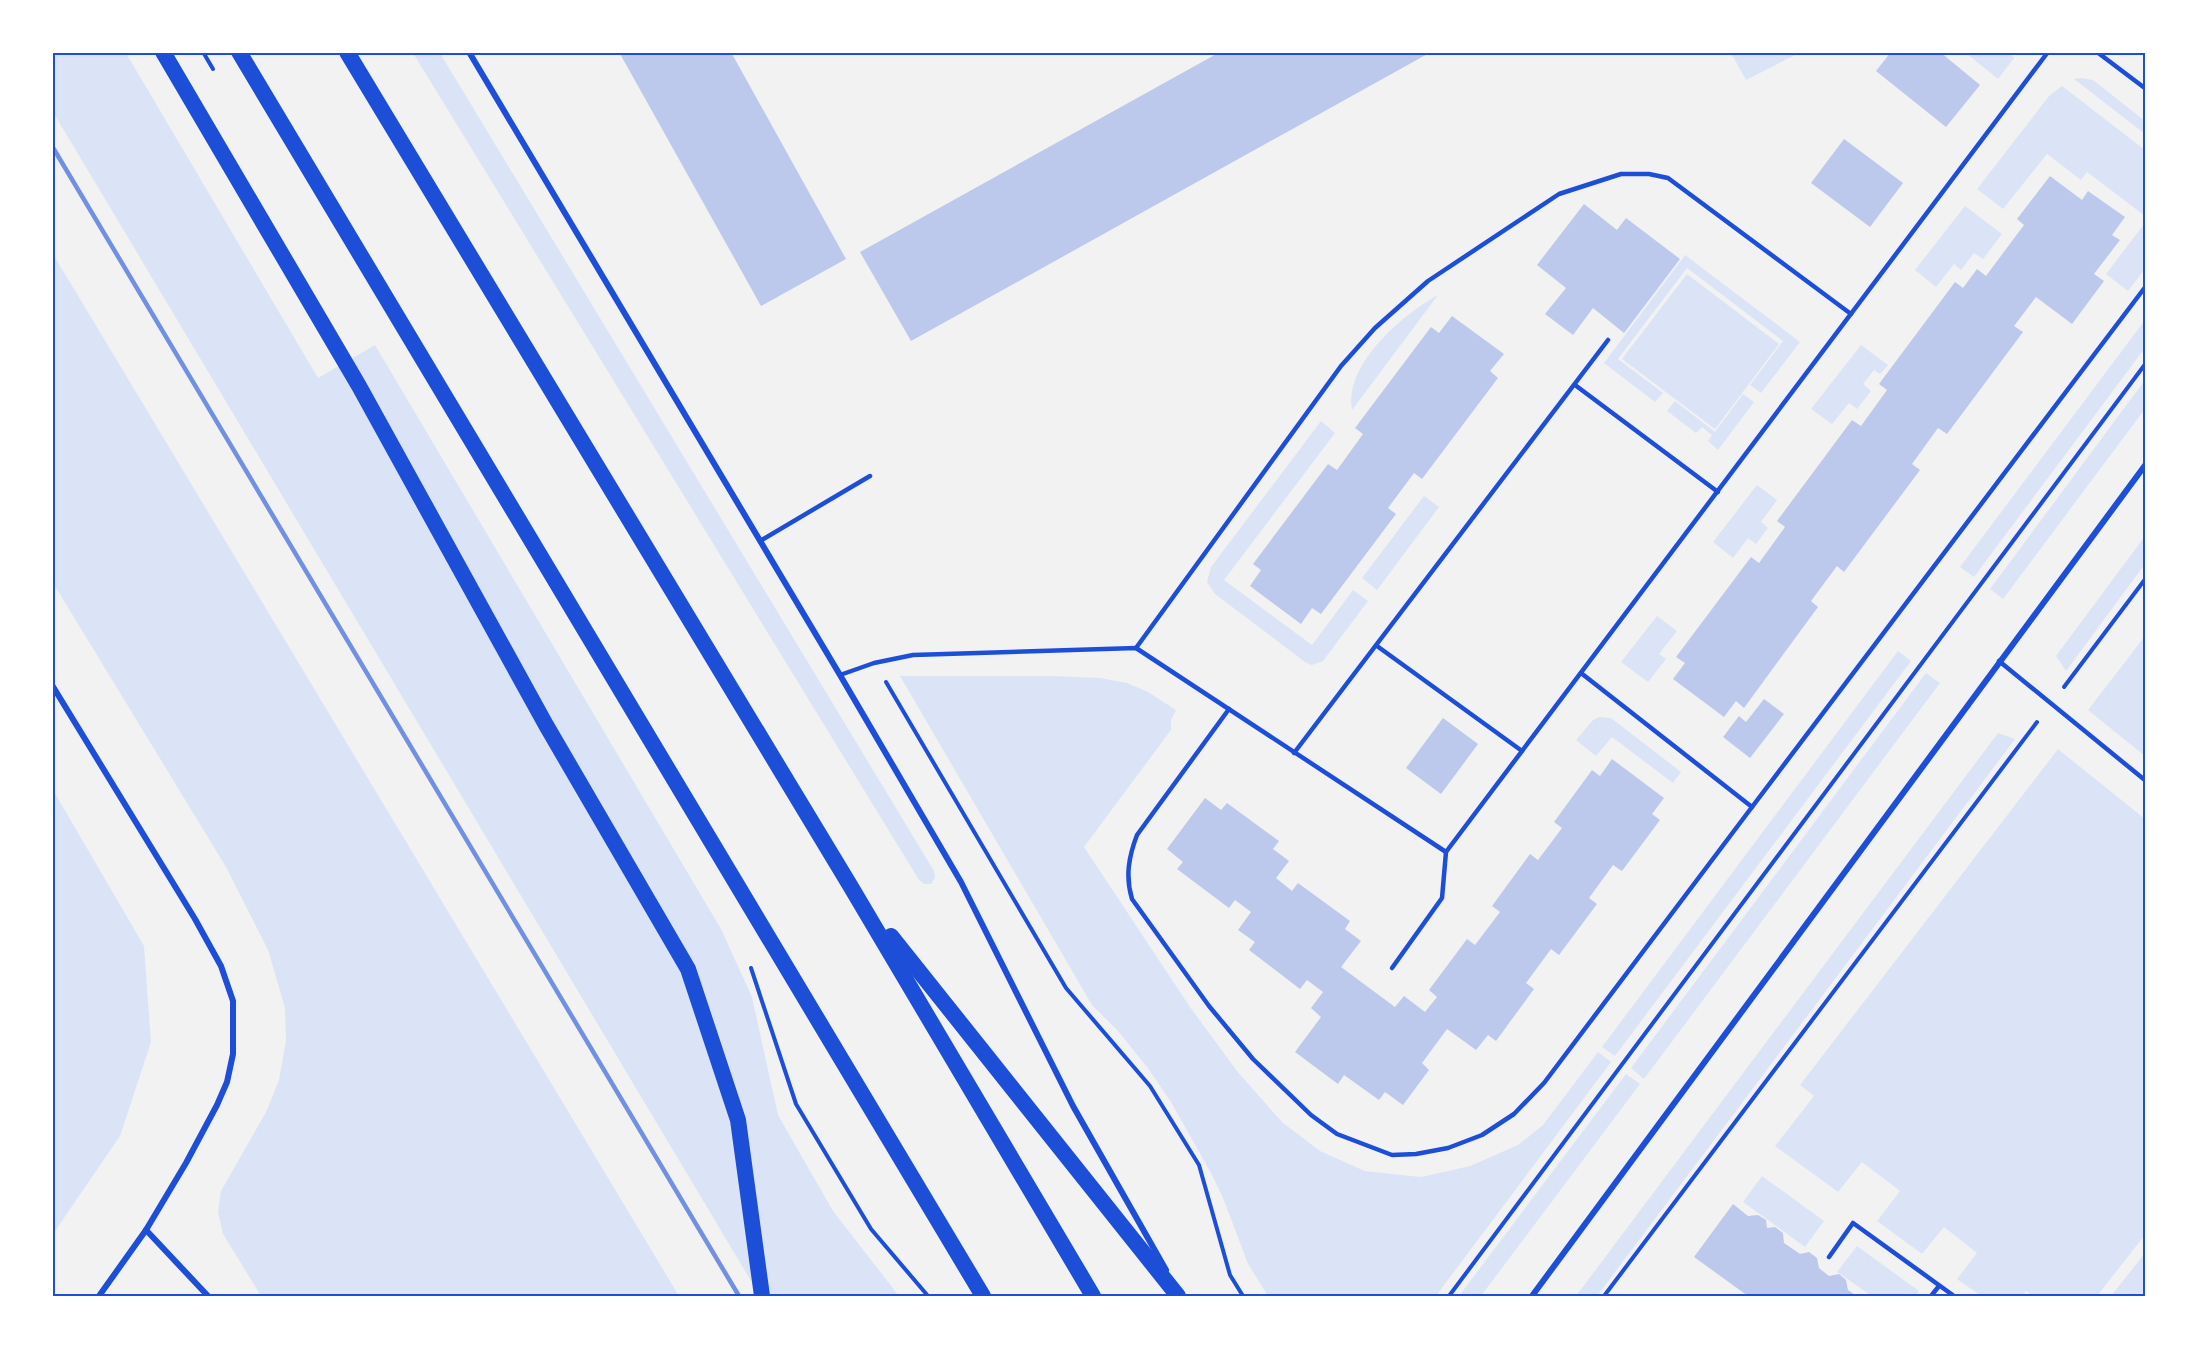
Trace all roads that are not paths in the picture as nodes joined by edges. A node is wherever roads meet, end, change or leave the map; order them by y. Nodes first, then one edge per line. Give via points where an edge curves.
1 (163, 52) edge
2 (239, 52) edge
3 (347, 52) edge
4 (469, 52) edge
5 (2048, 52) edge
6 (2097, 52) edge
7 (2145, 89) edge
8 (2145, 286) edge
9 (1851, 314) junction
10 (1608, 340) dead end
11 (1575, 385) junction
12 (2145, 464) edge
13 (870, 476) dead end
14 (1718, 492) junction
15 (760, 541) junction
16 (1377, 646) junction
17 (1136, 648) junction
18 (1999, 662) junction
19 (1581, 673) junction
20 (840, 675) junction
21 (52, 685) edge
22 (1229, 709) junction
23 (1522, 751) junction
24 (1294, 753) junction
25 (2145, 781) edge
26 (1752, 807) junction
27 (1446, 852) junction
28 (851, 887) junction
29 (1392, 968) dead end
30 (146, 1230) junction
31 (1829, 1257) dead end
32 (1939, 1286) junction
33 (99, 1296) edge
34 (208, 1296) edge
35 (762, 1296) edge
36 (983, 1296) edge
37 (1093, 1296) edge
38 (1180, 1296) edge
39 (1532, 1296) edge
40 (1931, 1296) edge
41 (1954, 1296) edge

1 - 35 highway via 358,386 546,725 688,969 738,1120
2 - 36 highway
3 - 28 highway
4 - 15 street
5 - 9 lane
6 - 7 lane
8 - 26 lane
9 - 14 lane
9 - 17 lane via 1668,178 1621,174 1559,194 1428,281 1374,328 1341,366
10 - 11 lane
11 - 14 lane
11 - 16 lane
12 - 18 street
13 - 15 lane
14 - 19 lane
15 - 20 street
16 - 23 lane
16 - 24 lane
17 - 20 lane via 913,655
17 - 22 lane
18 - 25 lane
18 - 39 street
19 - 23 lane
19 - 26 lane
20 - 38 street via 961,882 1072,1106
21 - 30 street via 195,919 221,966 233,1001 235,1032 227,1082
22 - 24 lane
22 - 26 lane via 1137,835 1129,864 1132,899 1209,1006 1253,1059 1311,1115 1337,1134 1392,1155 1448,1148 1482,1135 1514,1114 1544,1083
23 - 27 lane
24 - 27 lane
27 - 29 lane via 1442,898
28 - 37 highway
28 - 38 highway
30 - 33 street
30 - 34 street
31 - 32 lane via 1853,1223
32 - 40 lane
32 - 41 lane

